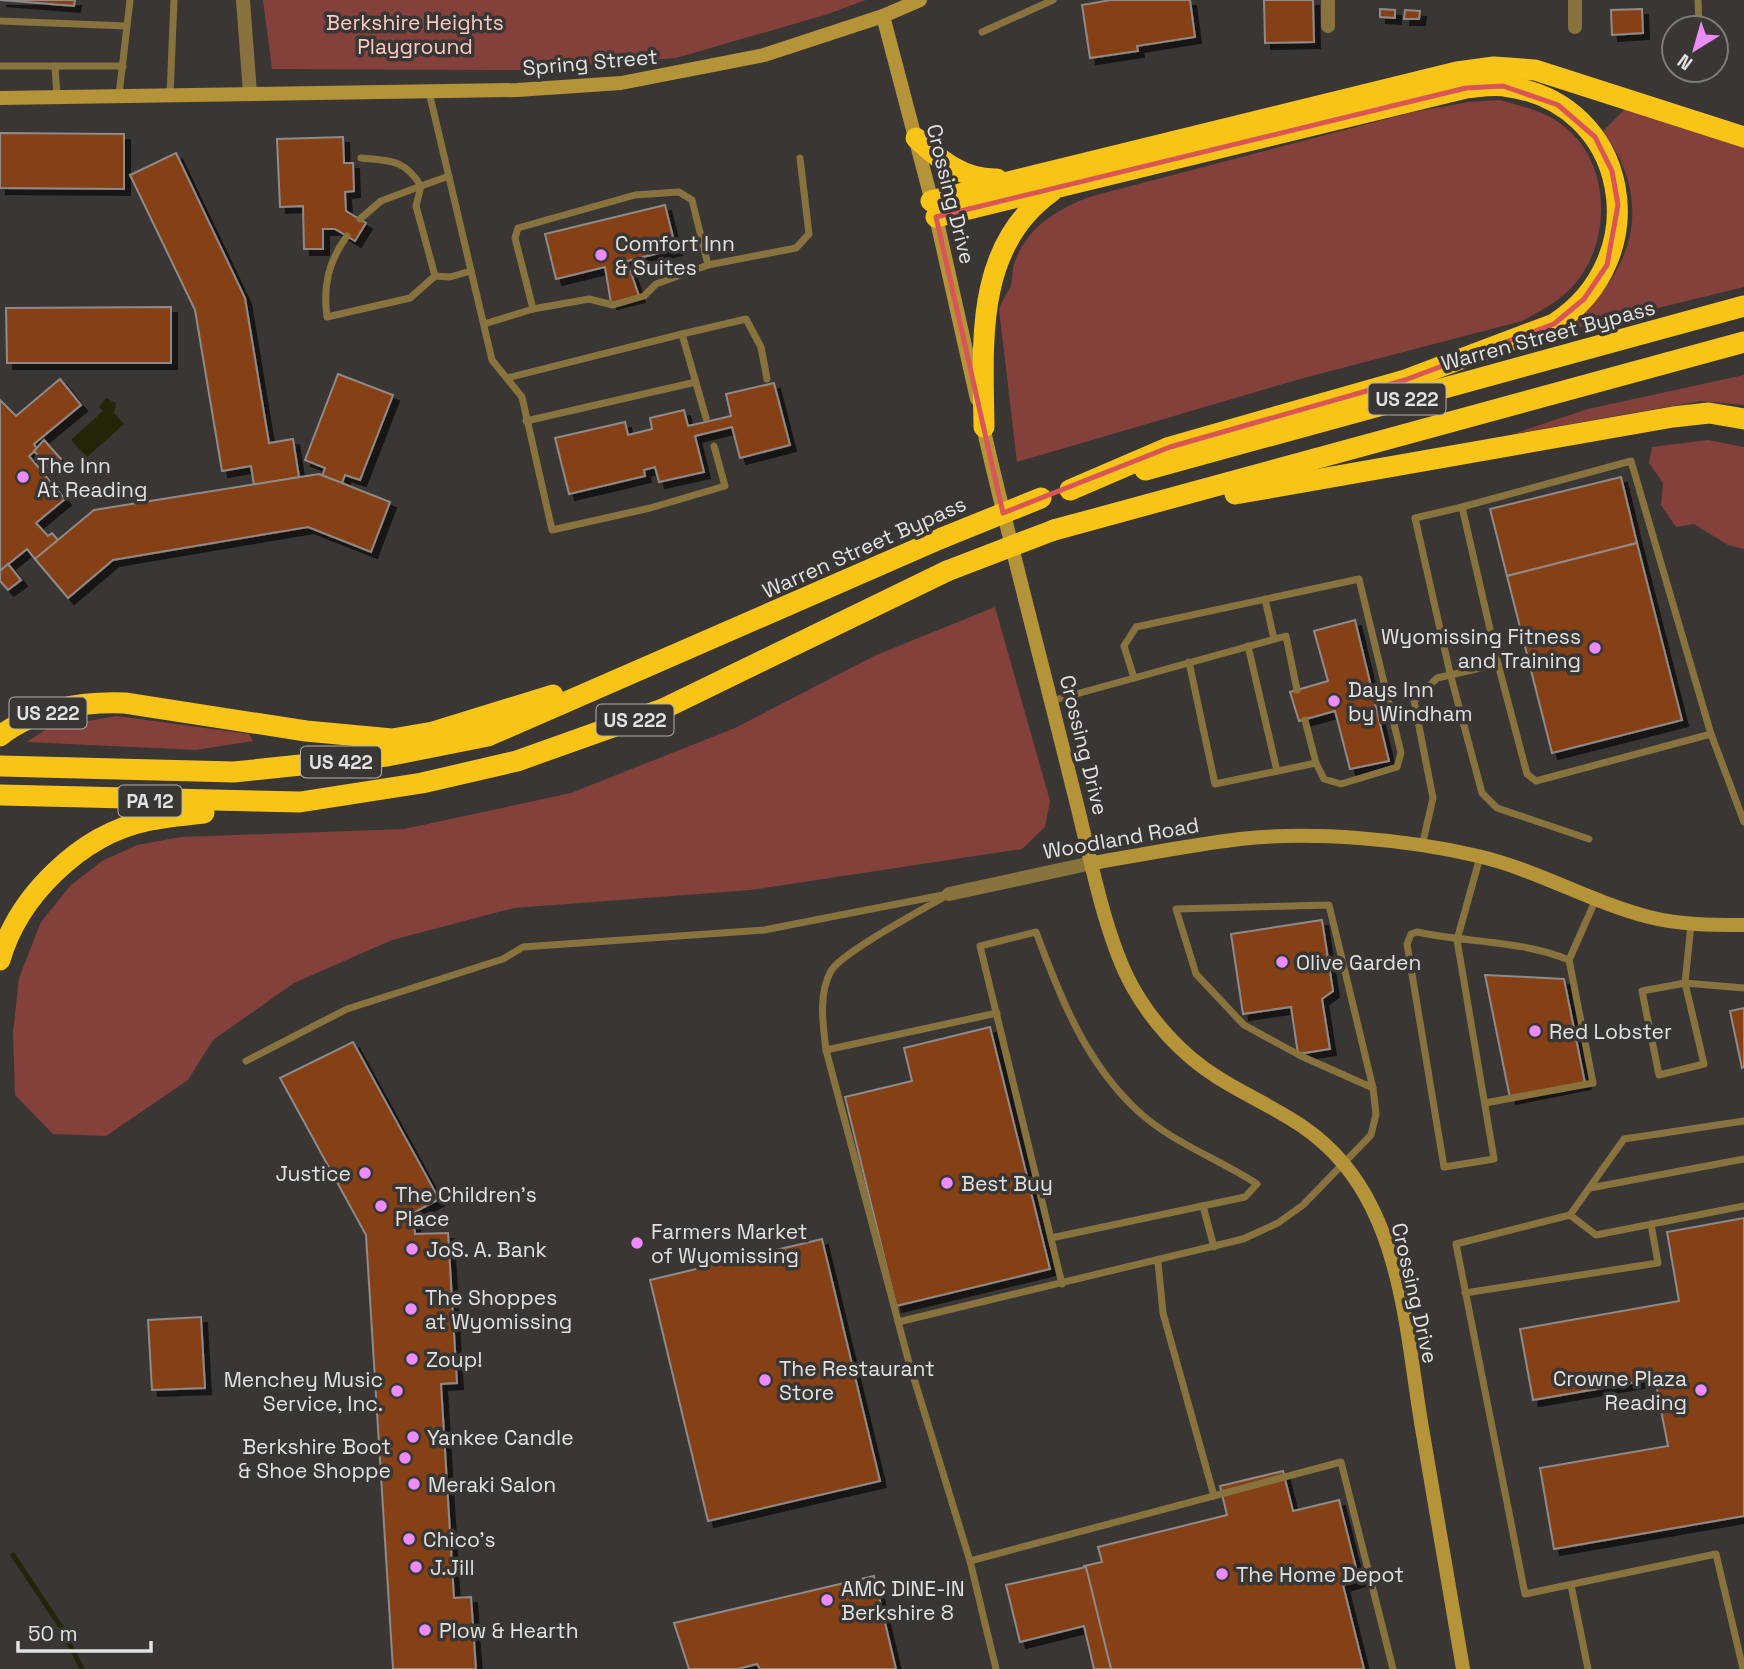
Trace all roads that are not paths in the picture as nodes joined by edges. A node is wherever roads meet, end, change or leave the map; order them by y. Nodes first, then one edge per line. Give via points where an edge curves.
1 (130, 0) edge
2 (174, 0) edge
3 (243, 0) edge
4 (920, 0) edge
5 (1053, 0) edge
6 (1328, 0) edge
7 (1575, 0) edge
8 (883, 16) junction
9 (0, 21) edge
10 (127, 26) junction
11 (1328, 26) dead end
12 (1575, 27) dead end
13 (982, 32) dead end
14 (0, 66) edge
15 (54, 66) junction
16 (123, 66) junction
17 (429, 91) junction
18 (250, 93) junction
19 (170, 94) junction
20 (120, 95) junction
21 (57, 97) junction
22 (0, 98) edge
23 (1744, 137) edge
24 (916, 138) junction
25 (361, 158) dead end
26 (800, 158) dead end
27 (449, 176) junction
28 (1033, 176) junction
29 (421, 186) junction
30 (1057, 188) junction
31 (933, 209) junction
32 (360, 219) dead end
33 (347, 236) dead end
34 (708, 265) junction
35 (471, 271) junction
36 (435, 276) junction
37 (1744, 306) edge
38 (533, 309) junction
39 (484, 324) junction
40 (682, 334) junction
41 (1744, 342) edge
42 (507, 378) junction
43 (767, 379) dead end
44 (696, 382) junction
45 (706, 418) dead end
46 (1744, 419) edge
47 (526, 421) junction
48 (984, 428) junction
49 (714, 446) dead end
50 (1070, 490) junction
51 (1462, 507) junction
52 (1099, 518) junction
53 (1265, 599) junction
54 (1274, 639) junction
55 (1248, 646) junction
56 (665, 661) junction
57 (1189, 663) junction
58 (1498, 664) junction
59 (1450, 673) junction
60 (1134, 678) junction
61 (1297, 690) dead end
62 (1051, 701) junction
63 (1306, 720) dead end
64 (1711, 734) junction
65 (0, 736) edge
66 (1316, 763) junction
67 (0, 766) edge
68 (1276, 771) junction
69 (0, 795) edge
70 (300, 802) junction
71 (1744, 822) edge
72 (1589, 839) dead end
73 (1422, 845) junction
74 (1480, 856) junction
75 (1092, 863) junction
76 (949, 894) junction
77 (1596, 899) junction
78 (1691, 925) junction
79 (1744, 925) edge
80 (1457, 940) junction
81 (0, 960) edge
82 (1569, 960) junction
83 (1685, 983) junction
84 (1744, 988) edge
85 (997, 1013) junction
86 (826, 1050) junction
87 (246, 1061) dead end
88 (1373, 1088) junction
89 (1485, 1103) junction
90 (1744, 1121) edge
91 (1744, 1159) edge
92 (1344, 1165) junction
93 (1590, 1188) junction
94 (1203, 1206) junction
95 (1744, 1206) edge
96 (1570, 1215) junction
97 (1651, 1224) junction
98 (1051, 1238) junction
99 (1214, 1247) junction
100 (1158, 1262) junction
101 (1062, 1284) junction
102 (1465, 1293) junction
103 (898, 1322) junction
104 (1214, 1496) junction
105 (970, 1561) junction
106 (1571, 1585) junction
107 (996, 1669) edge
108 (1393, 1669) edge
109 (1463, 1669) edge
110 (1588, 1669) edge
111 (1743, 1669) edge

1 - 10 lane
2 - 19 lane
3 - 18 street
4 - 8 street, Spring Street
5 - 13 lane
6 - 11 street
7 - 12 street
8 - 17 street, Spring Street via 784,50 680,74 561,88
8 - 24 street, Crossing Drive
9 - 10 lane
10 - 16 lane
14 - 15 lane
15 - 16 lane
15 - 21 lane
16 - 20 lane
17 - 18 street, Spring Street
17 - 27 lane
18 - 19 street, Spring Street
19 - 20 street, Spring Street
20 - 21 street, Spring Street
21 - 22 street, Spring Street
23 - 28 highway via 1535,70 1494,67 1457,72
24 - 28 highway via 945,164 974,177
24 - 31 street, Crossing Drive
25 - 29 lane via 398,162
26 - 34 lane via 809,234 796,248
27 - 29 lane
27 - 35 lane
28 - 31 highway
29 - 32 lane via 381,201
29 - 36 lane via 416,206
30 - 31 highway
30 - 48 highway via 1038,201 1015,228 992,276 983,348
30 - 50 highway via 1466,88 1503,86 1541,97 1584,124 1612,170 1618,205 1607,265 1584,299 1554,324 1405,380 1170,447
31 - 48 street, Crossing Drive
33 - 36 lane via 334,254 323,291 327,317 410,298
34 - 38 lane via 656,284 644,296 613,304 589,299
34 - 38 lane via 692,200 679,192 635,195 518,228 515,238
35 - 36 lane
35 - 39 lane
37 - 50 highway, Warren Street Bypass / US 222
38 - 39 lane
39 - 42 lane via 492,360
40 - 42 lane
40 - 43 lane via 746,320 761,347
40 - 44 lane
41 - 52 highway, US 222
42 - 47 lane via 522,397
44 - 45 lane
44 - 47 lane
46 - 52 highway via 1709,413 1673,418
47 - 49 lane via 552,530 725,486
48 - 62 street, Crossing Drive
50 - 56 highway, Warren Street Bypass / US 222, bridge via 942,538
51 - 58 lane
51 - 59 lane via 1415,518
51 - 64 lane via 1631,461
52 - 70 highway, US 222, bridge via 947,570 663,709 589,738 436,780
53 - 54 lane
53 - 60 lane via 1136,627 1124,646
53 - 66 lane via 1359,579 1401,753 1397,767 1341,784 1324,779
54 - 55 lane
54 - 61 lane via 1286,636
55 - 57 lane
55 - 68 lane
56 - 65 highway, US 222 via 433,732 392,739 100,702 40,715
56 - 67 highway, Warren Street Bypass / US 422 via 488,736 387,756 222,773
57 - 60 lane
57 - 68 lane via 1215,784
58 - 59 lane
58 - 64 lane via 1527,774 1536,781
59 - 72 lane via 1482,793 1497,808
59 - 73 lane via 1437,678 1414,701 1433,798
60 - 62 lane
62 - 75 street, Crossing Drive
63 - 66 lane
64 - 71 lane
66 - 68 lane
69 - 70 highway, PA 12
70 - 81 highway, US 222 via 144,821 113,833 72,859 36,893 20,914
73 - 74 street, Woodland Road
73 - 75 street, Woodland Road via 1328,838 1241,839
74 - 77 street, Woodland Road
74 - 80 lane
75 - 76 street, Woodland Road
75 - 92 street, Crossing Drive via 1131,984 1168,1036 1216,1076 1298,1121
76 - 86 lane via 863,945 831,970 821,1010
76 - 87 lane, Woodland Road via 764,930 523,947 503,959 347,1009
77 - 78 street, Woodland Road
77 - 82 lane
78 - 79 street, Woodland Road
78 - 83 lane
80 - 82 lane via 1540,948
80 - 89 lane
80 - 89 lane via 1417,932 1406,944 1444,1167 1494,1159
82 - 89 lane via 1593,1083
83 - 83 lane via 1704,1064 1659,1075 1642,991
83 - 84 lane
85 - 86 lane
85 - 94 lane via 981,946 1036,932 1073,1022 1114,1084 1161,1128 1257,1184 1245,1197
85 - 98 lane
86 - 103 lane
88 - 88 lane via 1329,905 1176,909 1195,974 1244,1025
88 - 92 lane via 1376,1114 1371,1135
90 - 93 lane via 1624,1139
91 - 93 lane
92 - 99 lane via 1278,1223
92 - 109 street, Crossing Drive via 1373,1210 1390,1257
93 - 96 lane
94 - 98 lane
94 - 99 lane
95 - 97 lane
96 - 97 lane via 1596,1235
96 - 102 lane via 1456,1244
97 - 102 lane via 1658,1264
98 - 101 lane
99 - 100 lane
100 - 101 lane
100 - 104 lane via 1163,1313
101 - 103 lane
102 - 106 lane via 1525,1594
103 - 105 lane
104 - 105 lane
104 - 108 lane via 1341,1462
105 - 107 lane
106 - 110 lane
106 - 111 lane via 1716,1554

